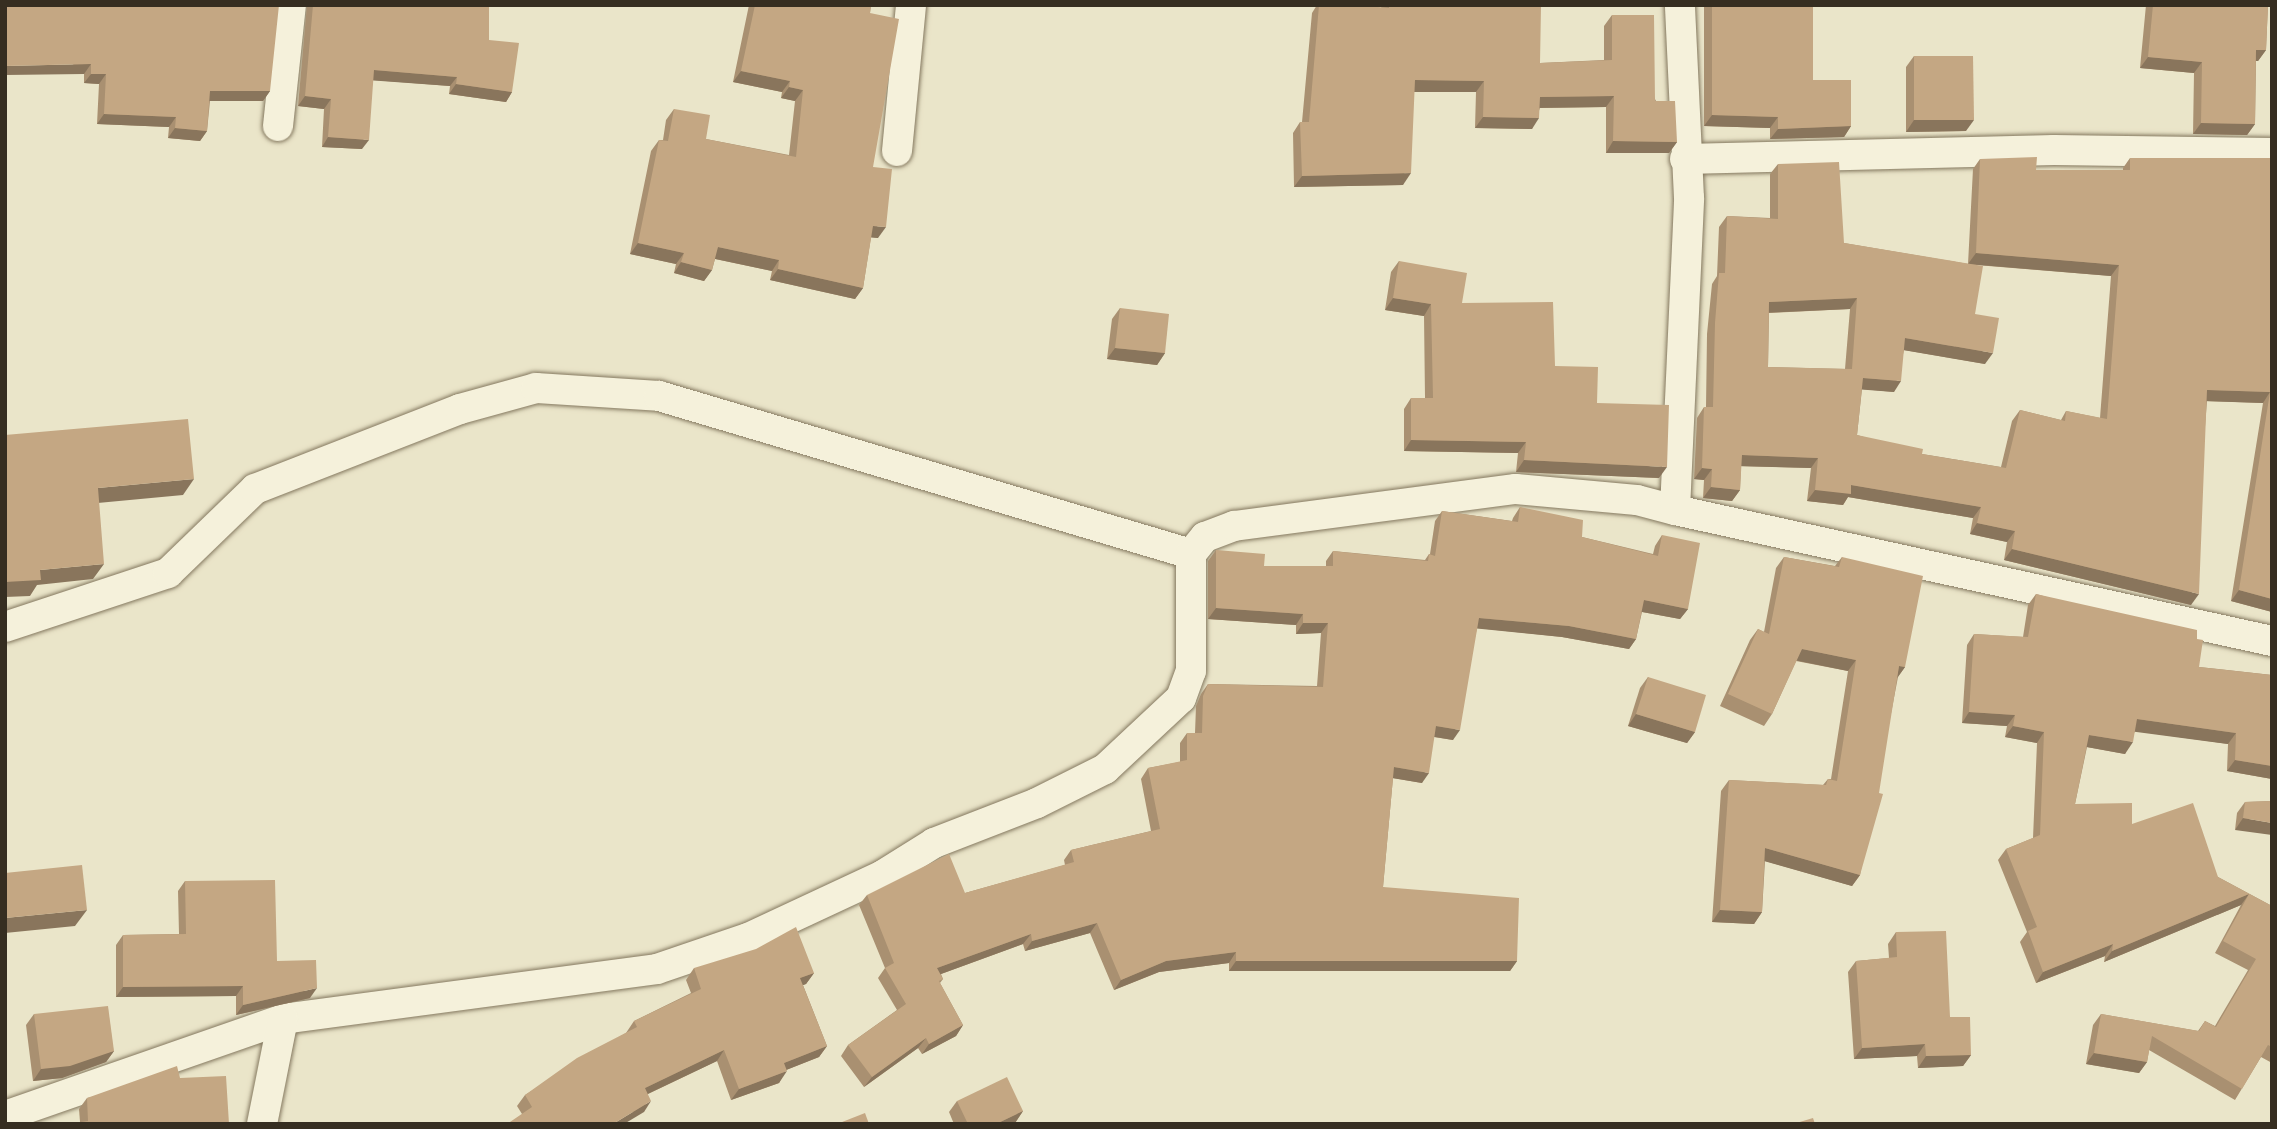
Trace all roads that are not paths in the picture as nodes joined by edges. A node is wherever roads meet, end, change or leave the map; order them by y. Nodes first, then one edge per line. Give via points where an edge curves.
1 (291, 5) edge
2 (911, 5) edge
3 (1680, 5) edge
4 (278, 126) dead end
5 (897, 151) dead end
6 (2272, 153) edge
7 (1685, 159) junction
8 (1675, 510) junction
9 (1191, 554) junction
10 (5, 627) edge
11 (2272, 641) edge
12 (283, 1019) junction
13 (5, 1116) edge
14 (262, 1124) edge

1 - 4 street
2 - 5 street
3 - 7 street
6 - 7 street via 2054,150
7 - 8 street via 1686,281
8 - 9 street via 1637,500 1516,489 1234,526 1205,537
8 - 11 street
9 - 10 street via 659,396 536,388 460,409 255,489 168,573
9 - 12 street via 1191,671 1181,698 1105,769 981,827 934,843 883,875 761,932 657,969
12 - 13 street
12 - 14 street

